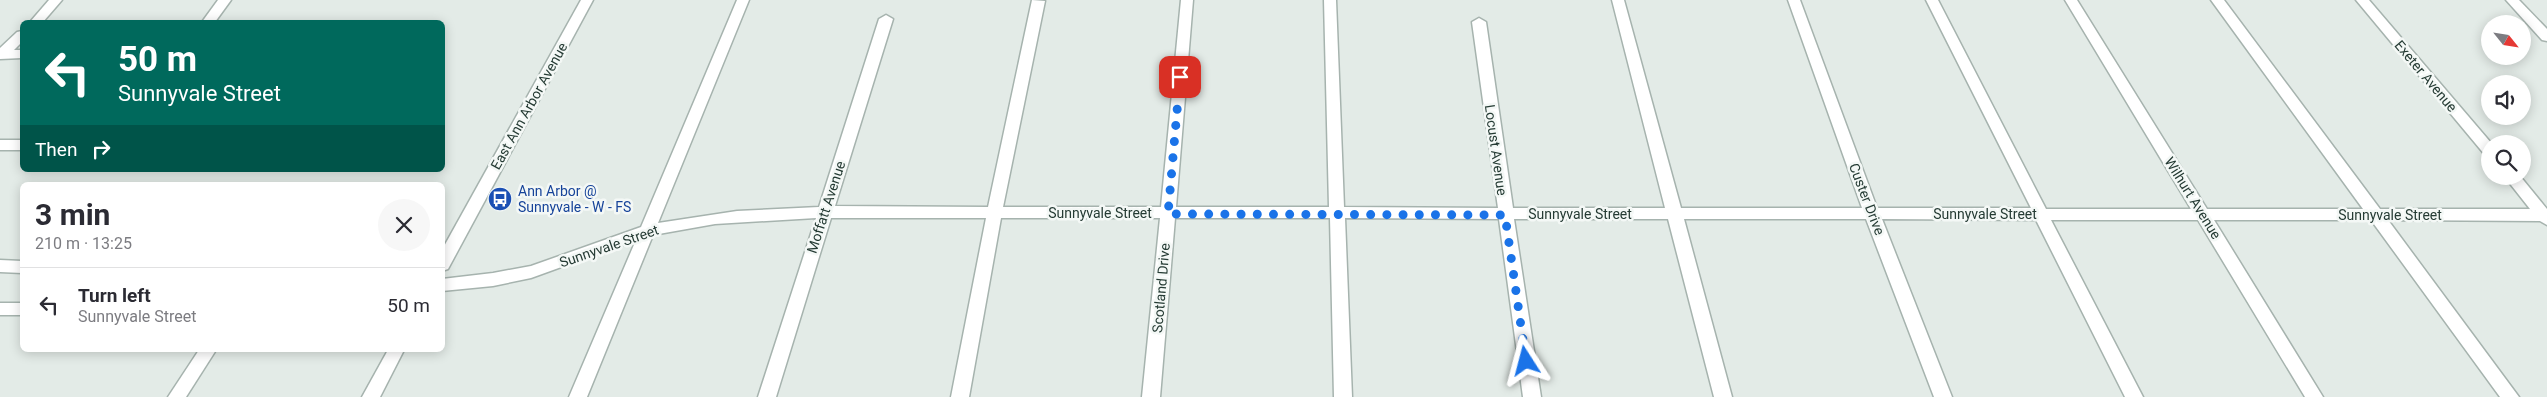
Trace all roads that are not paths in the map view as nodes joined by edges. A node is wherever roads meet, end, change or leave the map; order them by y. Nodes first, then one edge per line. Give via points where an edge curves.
1 (56, 0) edge
2 (225, 0) edge
3 (587, 0) edge
4 (743, 0) edge
5 (1188, 0) edge
6 (1330, 0) edge
7 (1618, 0) edge
8 (1794, 0) edge
9 (1932, 0) edge
10 (2071, 0) edge
11 (2217, 0) edge
12 (2362, 0) edge
13 (2512, 0) edge
14 (1038, 1) edge
15 (886, 19) dead end
16 (38, 20) edge
17 (210, 20) edge
18 (1479, 22) dead end
19 (20, 37) edge
20 (2547, 37) edge
21 (20, 54) edge
22 (0, 55) edge
23 (2481, 140) edge
24 (0, 145) edge
25 (20, 145) edge
26 (2519, 185) edge
27 (824, 212) junction
28 (995, 213) junction
29 (1168, 214) junction
30 (1337, 214) junction
31 (1674, 214) junction
32 (1872, 214) junction
33 (2042, 214) junction
34 (2376, 214) junction
35 (1505, 215) junction
36 (2204, 215) junction
37 (2546, 216) edge
38 (648, 230) junction
39 (445, 260) edge
40 (0, 266) edge
41 (20, 266) edge
42 (445, 285) edge
43 (0, 309) edge
44 (20, 309) edge
45 (207, 352) edge
46 (395, 352) edge
47 (176, 397) edge
48 (371, 397) edge
49 (578, 397) edge
50 (767, 397) edge
51 (960, 397) edge
52 (1152, 397) edge
53 (1344, 397) edge
54 (1532, 397) edge
55 (1723, 397) edge
56 (1943, 397) edge
57 (2134, 397) edge
58 (2314, 397) edge
59 (2510, 397) edge

1 - 16 street
2 - 17 street
3 - 39 street, East Ann Arbor Avenue
4 - 38 street
5 - 29 street, Scotland Drive
6 - 30 street
7 - 31 street
8 - 32 street, Custer Drive
9 - 33 street
10 - 36 street, Wilhurt Avenue
11 - 34 street
12 - 23 street, Exeter Avenue
13 - 20 street
14 - 28 street
15 - 27 street, Moffatt Avenue
18 - 35 street, Locust Avenue
19 - 22 street
21 - 22 street
24 - 25 street
26 - 37 street
27 - 28 street, Sunnyvale Street
27 - 38 street, Sunnyvale Street via 734,215
27 - 50 street, Moffatt Avenue
28 - 29 street, Sunnyvale Street
28 - 51 street
29 - 30 street, Sunnyvale Street
29 - 52 street, Scotland Drive
30 - 35 street, Sunnyvale Street
30 - 53 street
31 - 32 street, Sunnyvale Street
31 - 35 street, Sunnyvale Street
31 - 55 street
32 - 33 street, Sunnyvale Street
32 - 56 street, Custer Drive
33 - 36 street, Sunnyvale Street
33 - 57 street
34 - 36 street, Sunnyvale Street
34 - 37 street, Sunnyvale Street
34 - 59 street
35 - 54 street, Locust Avenue
36 - 58 street, Wilhurt Avenue
38 - 42 street, Sunnyvale Street via 542,269 481,282
38 - 49 street
40 - 41 street
43 - 44 street
45 - 47 street
46 - 48 street

